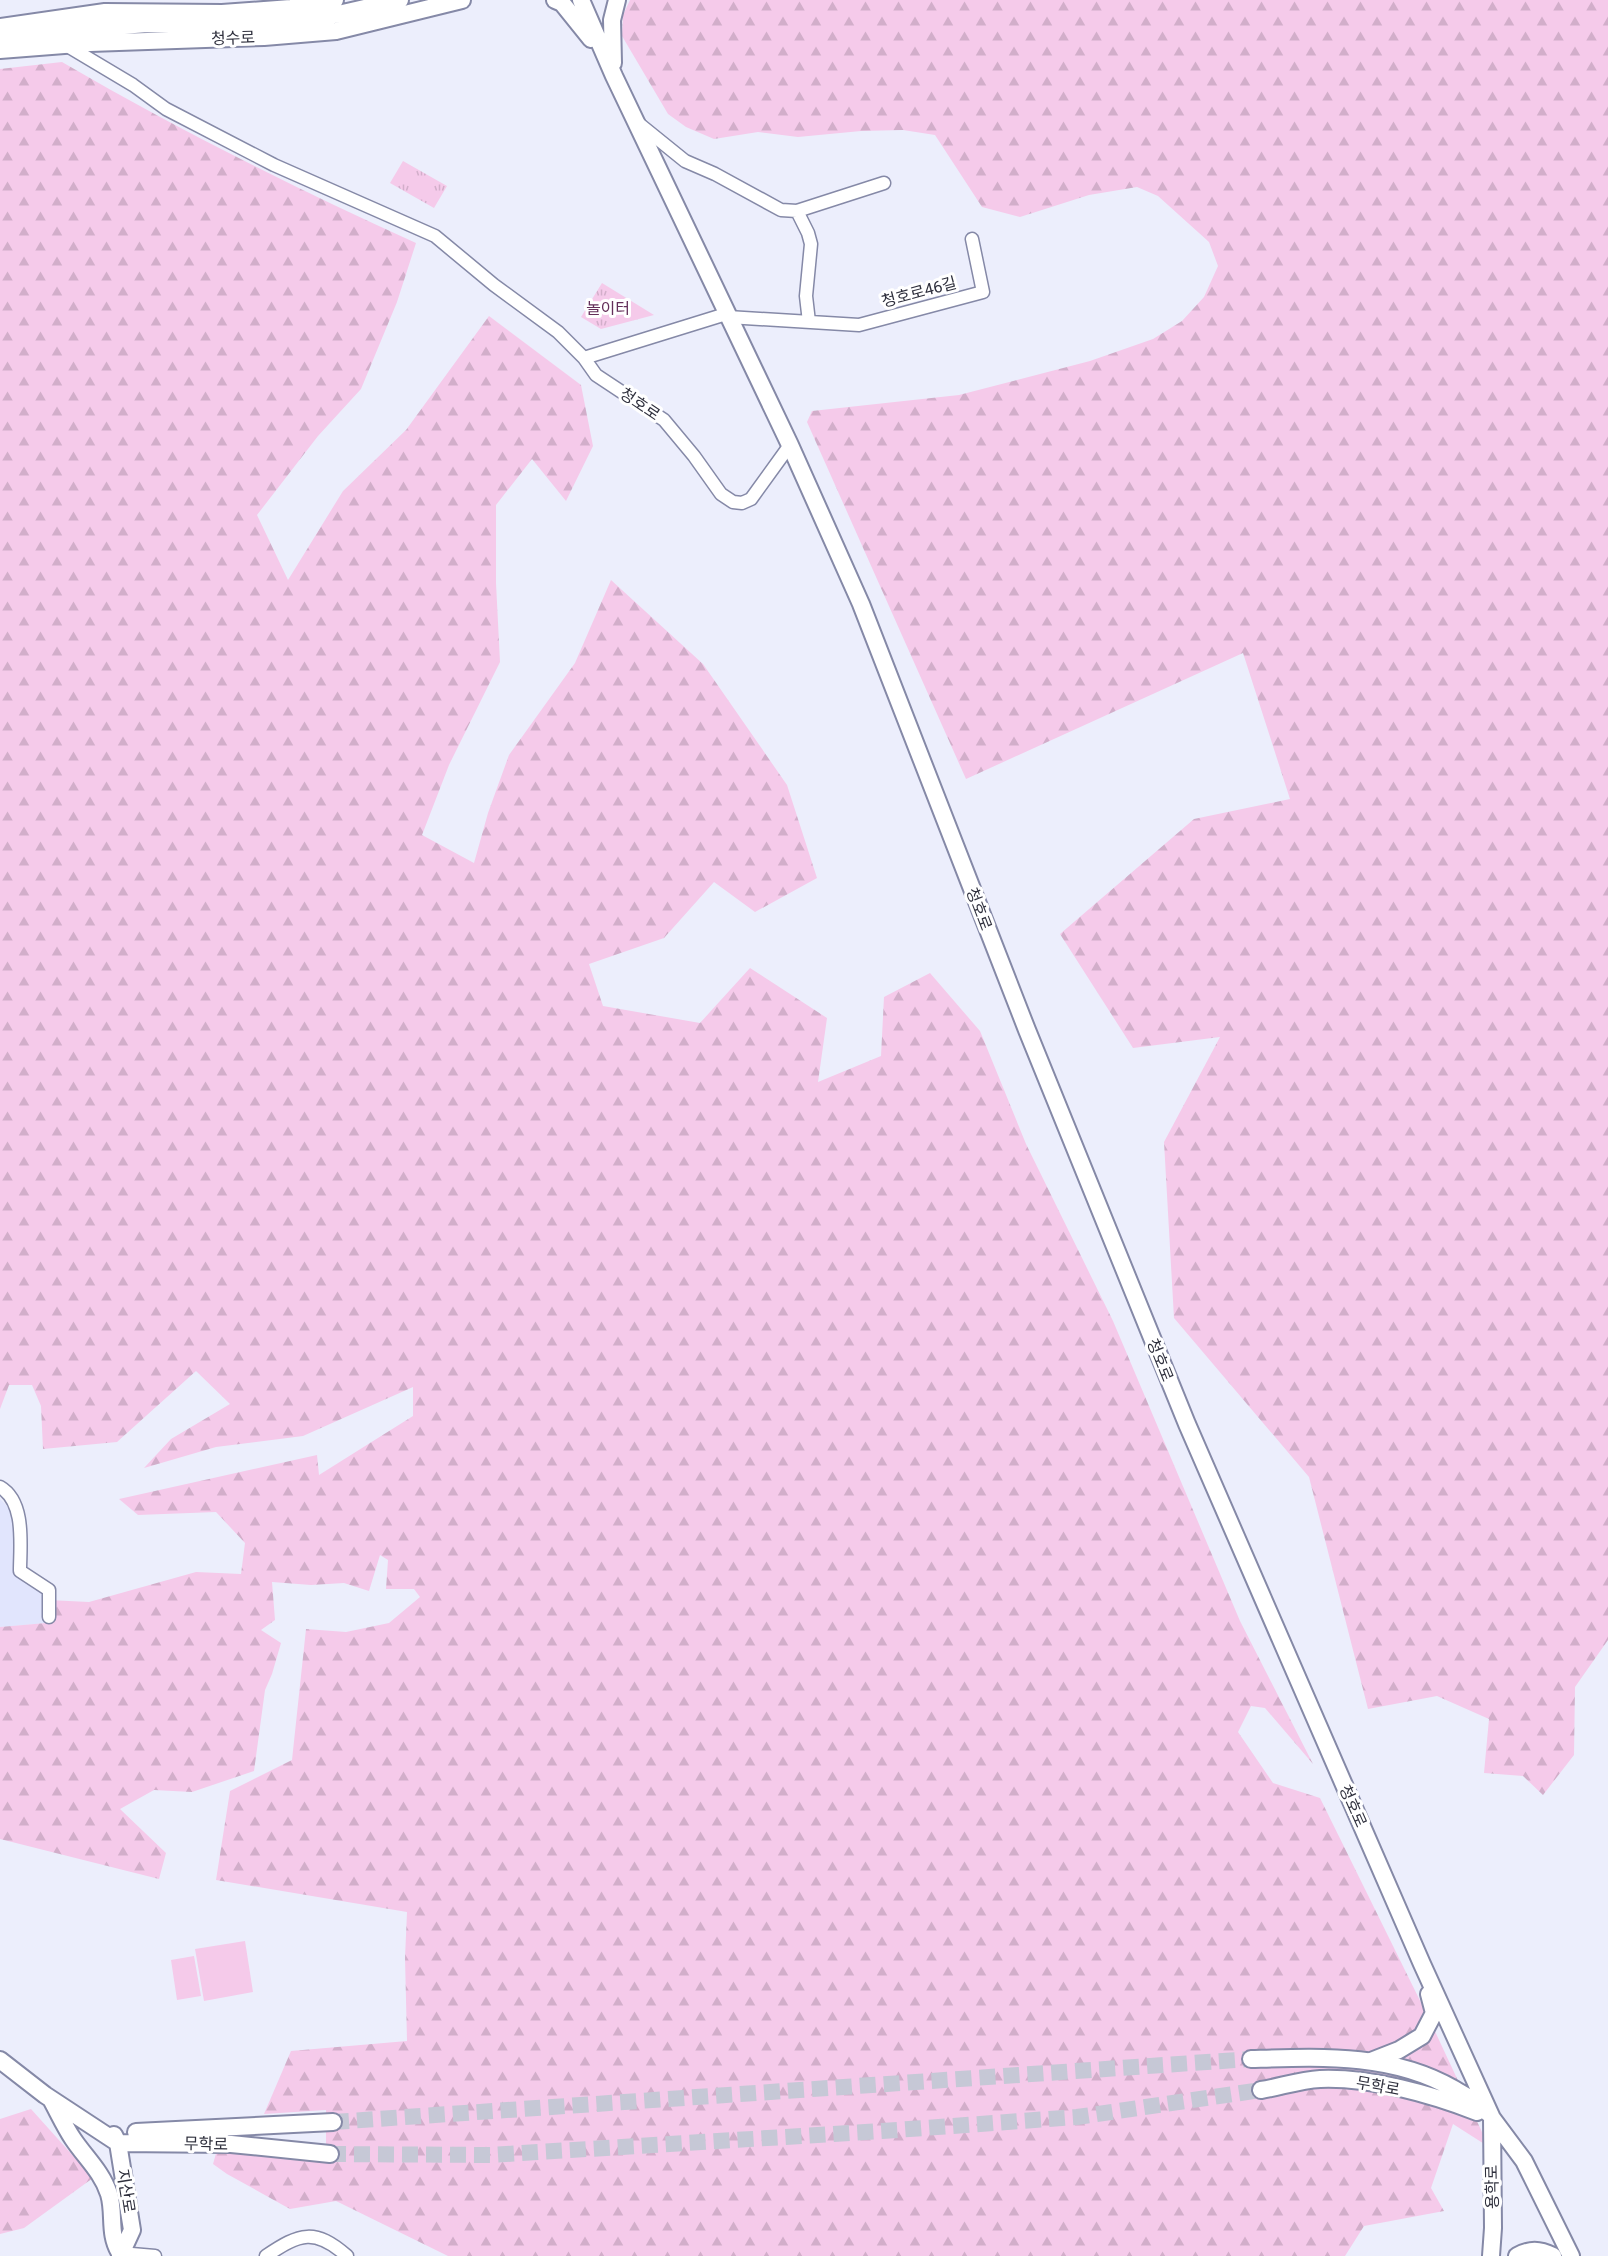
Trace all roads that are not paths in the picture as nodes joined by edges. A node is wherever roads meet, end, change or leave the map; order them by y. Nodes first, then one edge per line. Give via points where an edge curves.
1 (335, 0) edge
2 (400, 0) edge
3 (462, 0) edge
4 (555, 0) edge
5 (581, 0) edge
6 (616, 0) edge
7 (168, 6) edge
8 (2, 38) edge
9 (66, 45) junction
10 (614, 76) junction
11 (635, 121) junction
12 (884, 183) dead end
13 (797, 211) junction
14 (972, 239) dead end
15 (727, 316) junction
16 (809, 322) junction
17 (584, 358) junction
18 (790, 444) junction
19 (0, 1488) edge
20 (50, 1617) dead end
21 (1422, 1964) junction
22 (1251, 2059) tunnel mouth
23 (0, 2060) edge
24 (1370, 2061) junction
25 (1260, 2090) tunnel mouth
26 (51, 2099) junction
27 (1492, 2118) junction
28 (333, 2122) tunnel mouth
29 (114, 2136) junction
30 (72, 2137) joint
31 (330, 2154) tunnel mouth
32 (120, 2254) edge
33 (155, 2256) edge
34 (266, 2256) edge
35 (347, 2256) edge
36 (1491, 2256) edge
37 (1517, 2256) edge
38 (1553, 2256) edge
39 (1571, 2256) edge

1 - 7 main road, 청수로 via 222,13
2 - 8 main road, 청수로 via 312,20 243,25 147,24
3 - 9 main road, 청수로 via 336,31
4 - 10 main road via 584,28
5 - 10 main road, 청호로
6 - 10 main road via 612,20
7 - 8 main road, 청수로 via 105,12
8 - 9 main road, 청수로
9 - 17 street via 166,109 274,165 435,236 558,332
10 - 11 main road, 청호로
11 - 13 street, 청호로 via 685,161 781,210
11 - 15 main road, 청호로
12 - 13 street
13 - 16 street via 811,244 806,296
14 - 16 street, 청호로46길 via 983,292 859,325
15 - 16 street, 청호로46길
15 - 17 street
15 - 18 main road, 청호로
17 - 18 street, 청호로 via 596,375 664,420 721,494 733,502 751,499
18 - 21 main road, 청호로 via 861,604 1186,1424
19 - 20 street via 13,1501 20,1525 20,1571 49,1590
21 - 24 main road via 1434,2013 1422,2036
21 - 27 main road, 청호로
22 - 24 main road via 1322,2057
23 - 26 main road, 무학로
24 - 27 main road via 1435,2078 1479,2103
25 - 27 main road, 무학로 via 1319,2079 1371,2083 1449,2101
26 - 29 main road, 무학로
26 - 30 main road, 무학로
27 - 36 main road, 용학로
27 - 39 main road, 청호로 via 1524,2161
28 - 29 main road, 무학로
29 - 31 main road, 무학로
29 - 32 main road, 지산로 via 132,2229
30 - 32 main road, 지산로 via 109,2194 111,2228
32 - 33 street
34 - 35 street via 287,2242 307,2236 330,2241
37 - 38 main road via 1530,2249

